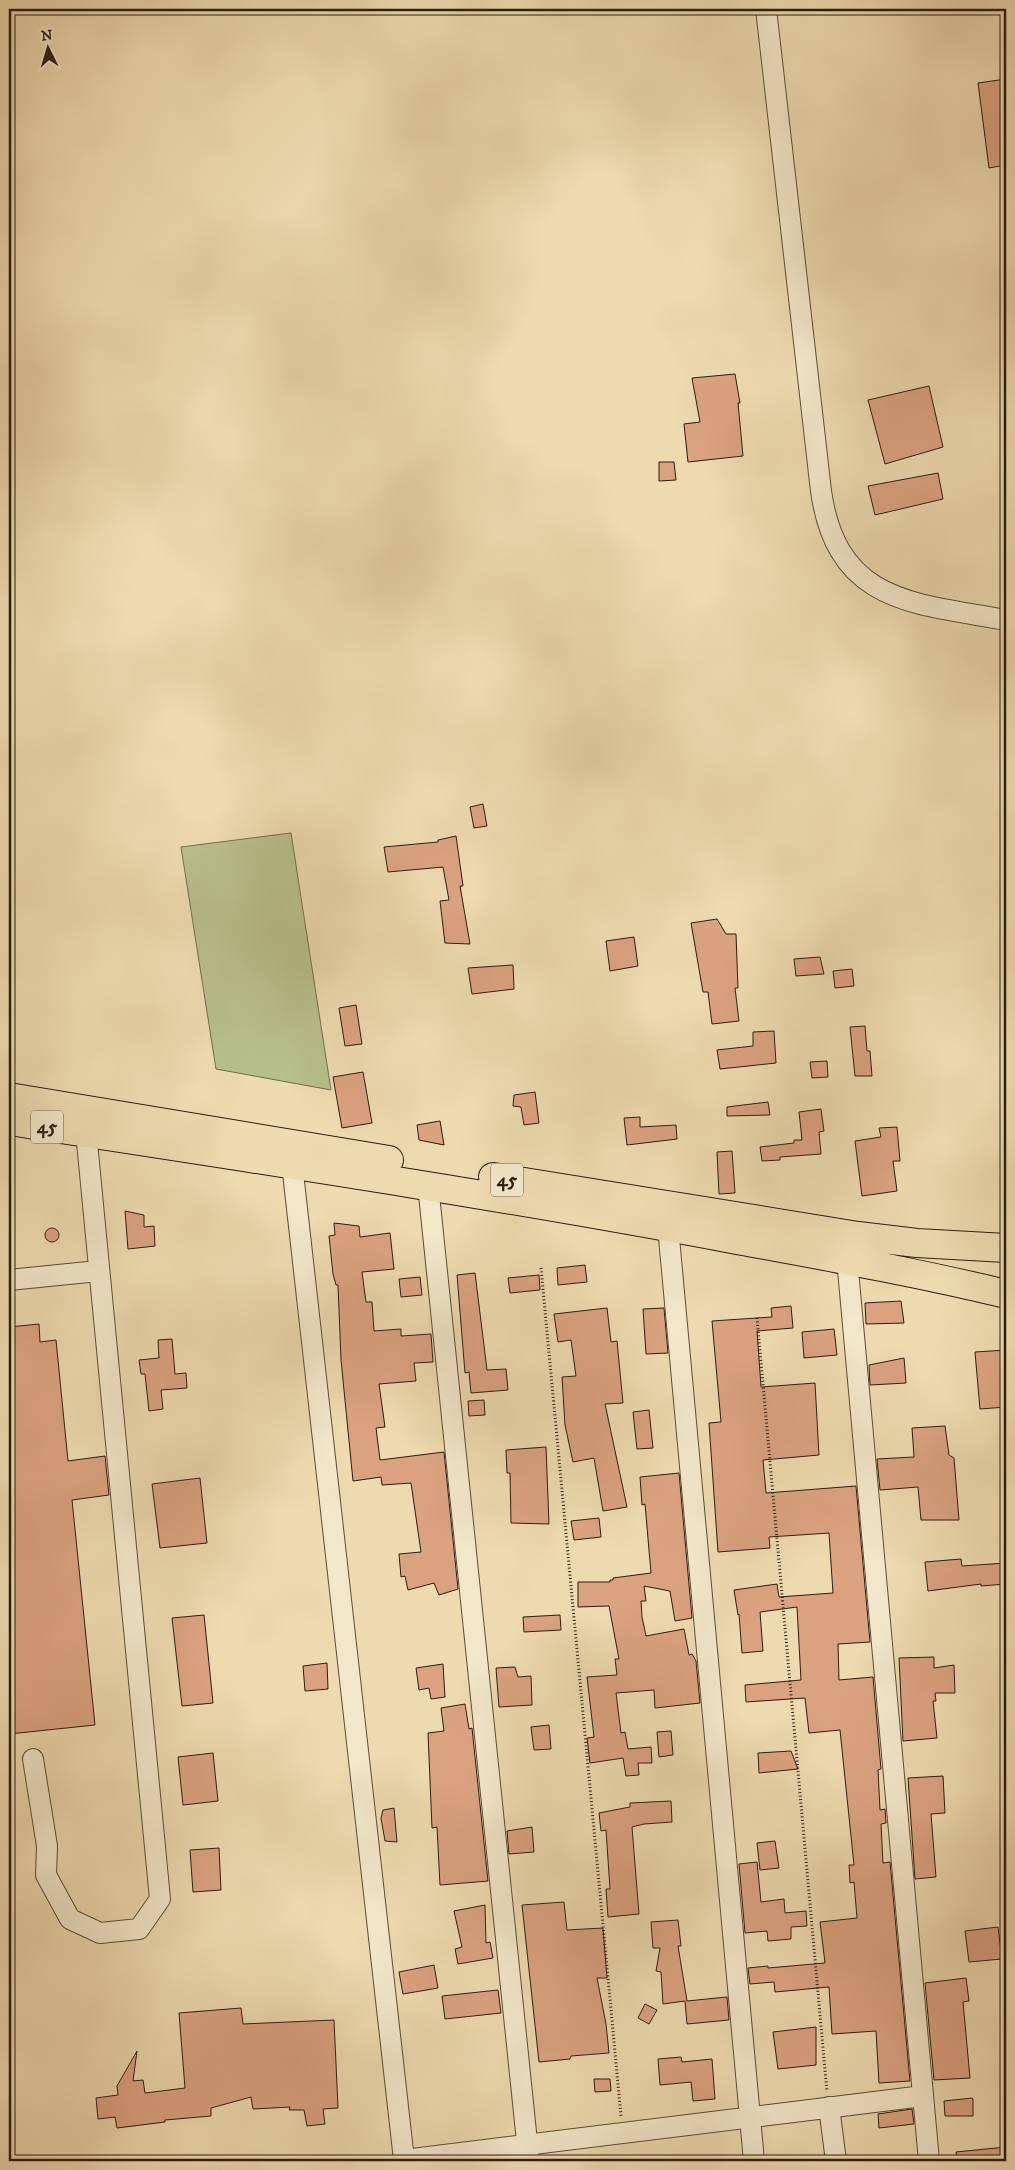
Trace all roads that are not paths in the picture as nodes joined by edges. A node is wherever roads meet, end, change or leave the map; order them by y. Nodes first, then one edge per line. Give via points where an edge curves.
1 (766, 9) edge
2 (1006, 620) edge
3 (9, 1097) edge
4 (9, 1121) edge
5 (86, 1132) junction
6 (292, 1164) junction
7 (428, 1186) junction
8 (668, 1227) junction
9 (1006, 1248) edge
10 (847, 1259) junction
11 (98, 1271) junction
12 (9, 1280) edge
13 (1006, 1294) edge
14 (33, 1759) dead end
15 (923, 2096) junction
16 (829, 2107) junction
17 (750, 2117) junction
18 (528, 2153) edge
19 (399, 2161) edge
20 (754, 2161) edge
21 (836, 2161) edge
22 (929, 2161) edge

1 - 2 street via 821,491 833,539 850,566 875,588 889,595 921,605
3 - 9 highway, 45 via 798,1228 918,1243
4 - 5 highway, 45
5 - 6 highway, 45
5 - 11 street
6 - 7 highway, 45
6 - 19 street
7 - 8 highway, 45
7 - 18 street
8 - 10 highway, 45
8 - 17 street
10 - 13 highway, 45
10 - 15 street
11 - 12 street
11 - 14 street via 160,1899 139,1929 100,1933 70,1919 46,1875 46,1846
15 - 16 street
15 - 22 street
16 - 17 street
16 - 21 street
17 - 18 street
17 - 20 street
18 - 19 street

